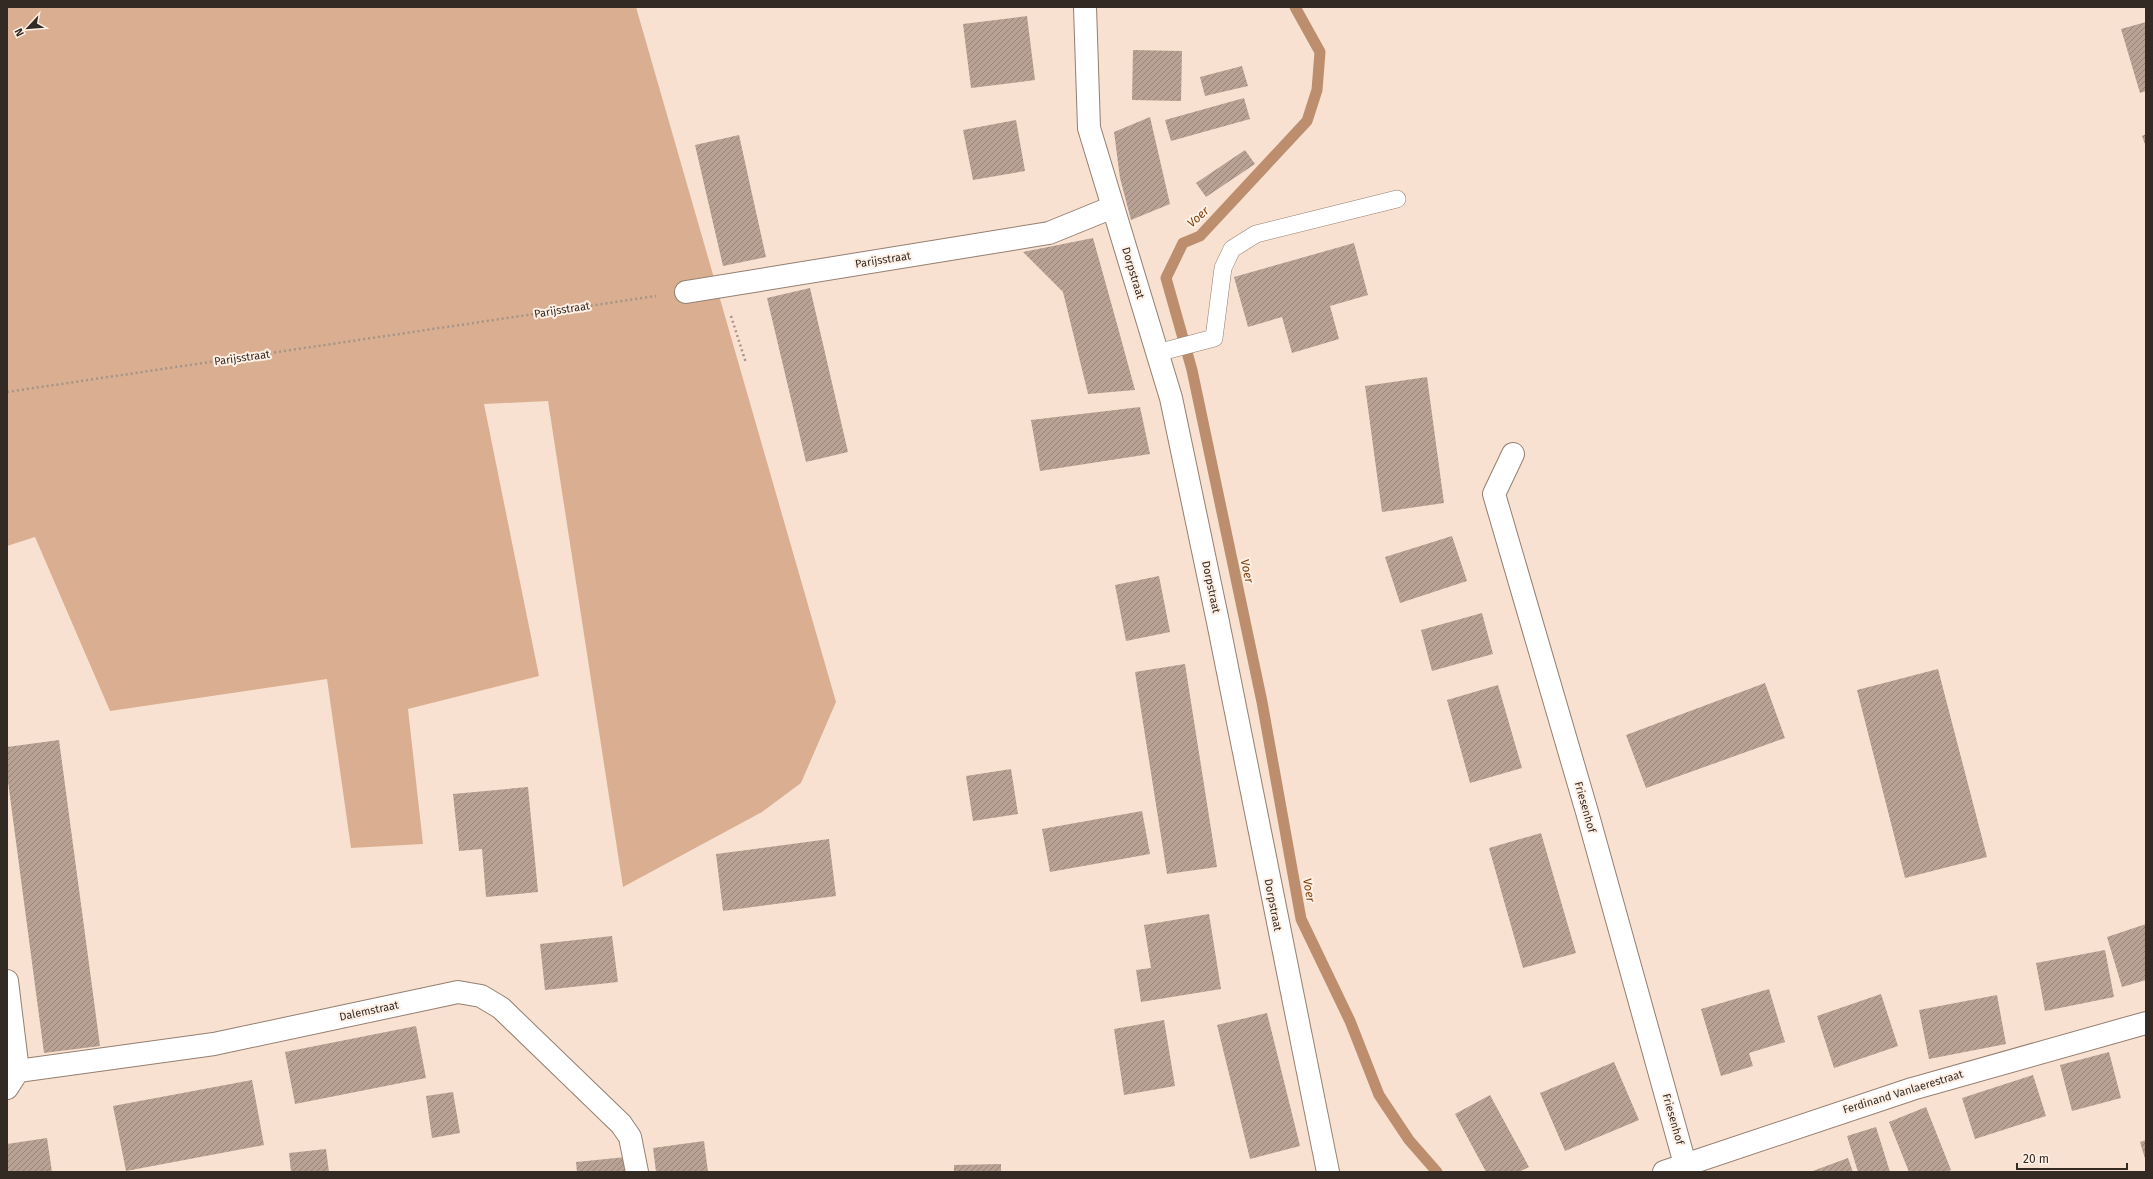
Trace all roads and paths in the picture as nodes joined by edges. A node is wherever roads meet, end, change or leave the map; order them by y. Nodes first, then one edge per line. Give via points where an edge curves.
1 (1085, 7) edge
2 (1397, 198) dead end
3 (1113, 207) junction
4 (721, 286) junction
5 (686, 292) joint
6 (1166, 352) junction
7 (746, 363) dead end
8 (7, 392) edge
9 (1513, 454) dead end
10 (7, 981) edge
11 (2146, 1023) edge
12 (12, 1080) edge
13 (1685, 1164) junction
14 (637, 1172) edge
15 (1328, 1172) edge
16 (1664, 1172) edge

1 - 3 street, Dorpstraat via 1089,128
2 - 6 lane via 1256,234 1232,249 1223,268 1214,338
3 - 4 street, Parijsstraat via 1049,233
3 - 6 street, Dorpstraat
4 - 5 street, Parijsstraat
4 - 7 path
5 - 8 path, Parijsstraat
6 - 15 street, Dorpstraat via 1171,398
9 - 13 street, Friesenhof via 1494,494 1587,812
10 - 12 street
11 - 13 street, Ferdinand Vanlaerestraat via 1920,1086
12 - 14 street, Dalemstraat via 214,1044 458,992 482,996 501,1008 621,1124 630,1137
13 - 16 street, Ferdinand Vanlaerestraat

